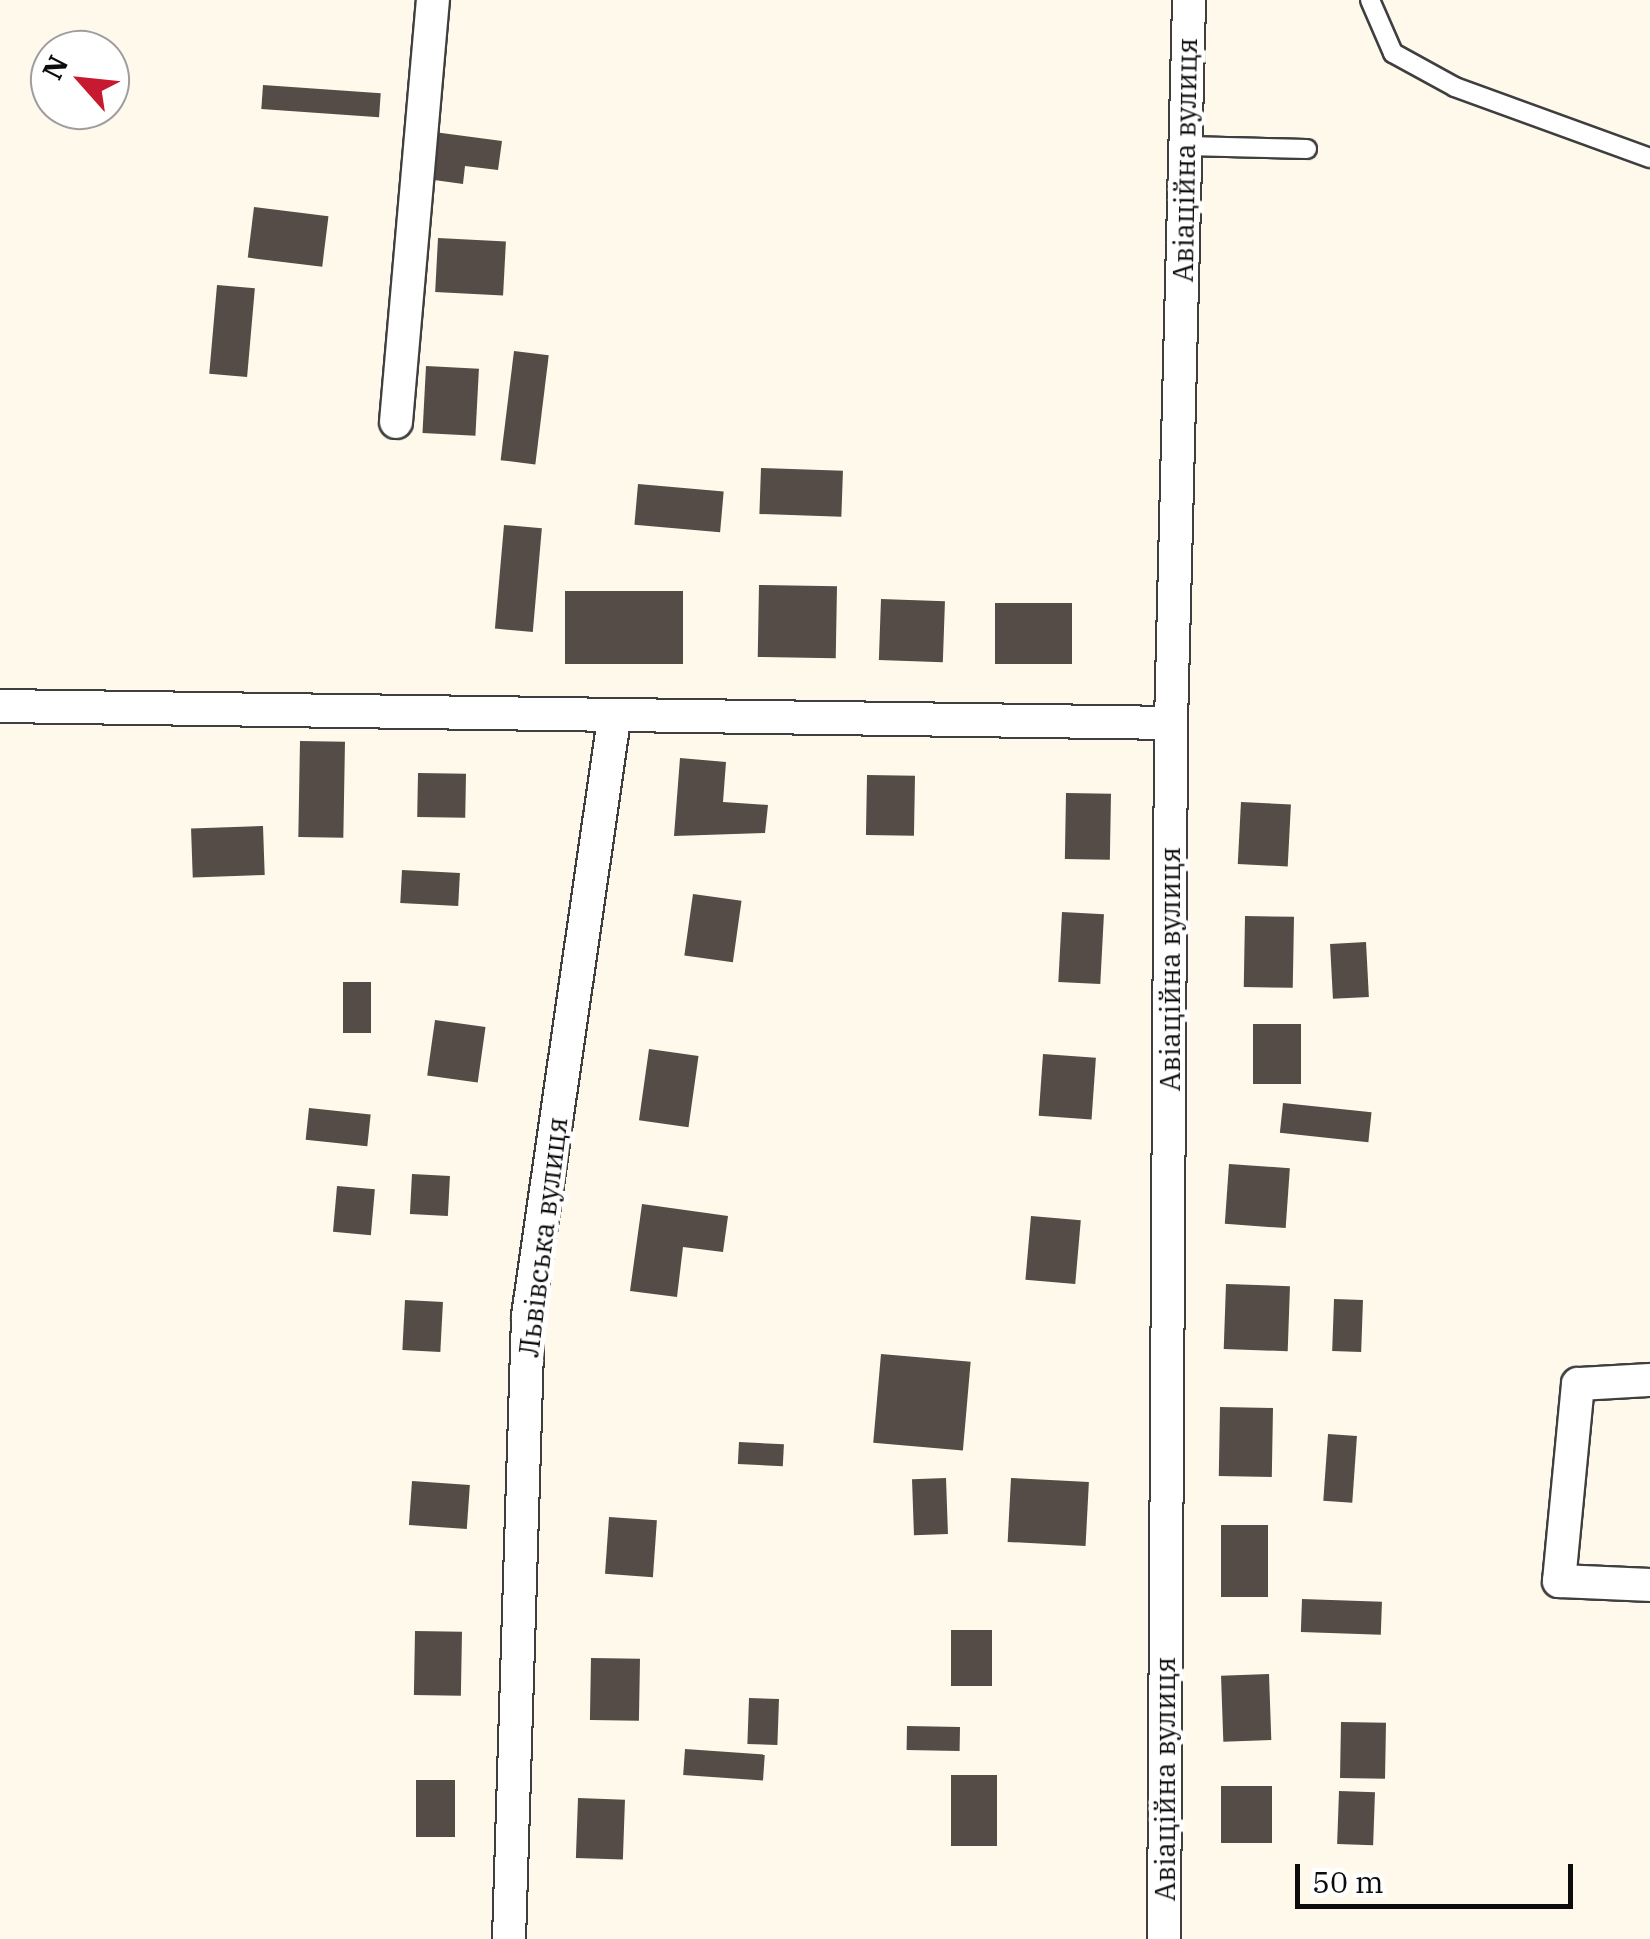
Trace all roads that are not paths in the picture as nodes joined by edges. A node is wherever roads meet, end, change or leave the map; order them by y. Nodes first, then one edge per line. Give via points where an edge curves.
1 (432, 0) edge
2 (1190, 0) edge
3 (1370, 0) edge
4 (1186, 146) junction
5 (1307, 148) dead end
6 (1650, 158) edge
7 (396, 422) dead end
8 (0, 706) edge
9 (614, 718) junction
10 (1171, 723) junction
11 (1650, 1380) edge
12 (1650, 1585) edge
13 (508, 1939) edge
14 (1164, 1939) edge

1 - 7 street
2 - 4 street, Авіаційна вулиця
3 - 6 lane via 1393,53 1456,86
4 - 5 lane
4 - 10 street, Авіаційна вулиця
8 - 9 street
9 - 10 street
9 - 13 street, Львівська вулиця via 528,1316
10 - 14 street, Авіаційна вулиця
11 - 12 street via 1578,1384 1559,1580

